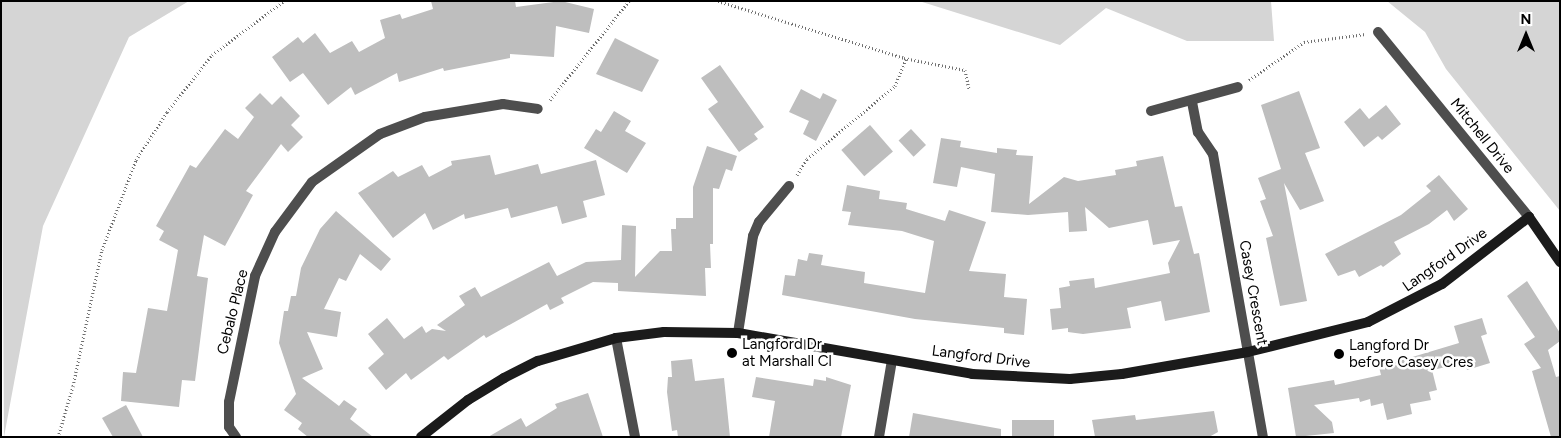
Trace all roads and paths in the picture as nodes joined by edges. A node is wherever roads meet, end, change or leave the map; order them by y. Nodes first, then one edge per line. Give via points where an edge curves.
1 (284, 1) edge
2 (628, 1) edge
3 (718, 1) edge
4 (1378, 32) joint
5 (906, 58) junction
6 (1238, 87) joint
7 (969, 89) dead end
8 (1192, 102) junction
9 (538, 109) joint
10 (1152, 111) dead end
11 (789, 186) joint
12 (1529, 217) junction
13 (1560, 262) edge
14 (738, 333) junction
15 (616, 338) junction
16 (1248, 352) junction
17 (892, 360) junction
18 (58, 437) edge
19 (236, 437) edge
20 (422, 437) edge
21 (635, 437) edge
22 (879, 437) edge
23 (1263, 437) edge

1 - 18 path via 212,55 167,112 136,160 102,250 73,386
2 - 9 path via 551,100
3 - 5 path
4 - 6 path via 1304,42
4 - 12 street, Mitchell Drive
5 - 7 path via 965,70
5 - 11 path via 895,86 808,159
6 - 8 street
8 - 10 street
8 - 16 street, Casey Crescent via 1198,132 1213,154
9 - 19 street, Cebalo Place via 503,104 425,117 380,134 312,182 275,232 255,276 229,402 229,427
11 - 14 street via 759,222 753,236
12 - 13 street, Mitchell Drive
12 - 16 street, Langford Drive via 1464,268 1408,304 1335,333
14 - 15 street, Langford Drive via 664,332
14 - 17 street, Langford Drive
15 - 20 street, Langford Drive via 538,361 504,378 468,400
15 - 21 street
16 - 17 street, Langford Drive via 1122,374 1070,379 972,374
16 - 23 street, Casey Crescent
17 - 22 street

